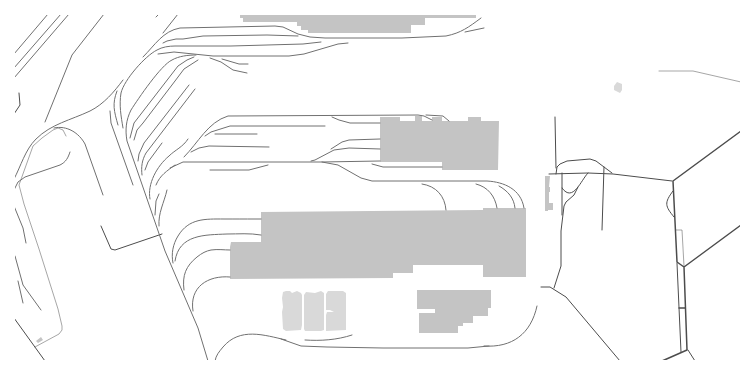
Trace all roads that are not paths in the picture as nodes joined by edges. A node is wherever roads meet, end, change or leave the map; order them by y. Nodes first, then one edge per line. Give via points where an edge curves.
1 (659, 71) dead end
2 (741, 82) edge
3 (19, 93) dead end
4 (14, 114) edge
5 (555, 117) dead end
6 (741, 131) edge
7 (66, 136) dead end
8 (604, 167) junction
9 (556, 169) junction
10 (562, 173) junction
11 (588, 173) junction
12 (549, 174) dead end
13 (556, 174) junction
14 (604, 174) junction
15 (613, 174) junction
16 (673, 181) junction
17 (578, 187) junction
18 (562, 188) junction
19 (673, 190) junction
20 (561, 200) junction
21 (566, 202) junction
22 (562, 217) junction
23 (674, 217) junction
24 (741, 225) edge
25 (101, 226) dead end
26 (602, 230) dead end
27 (675, 230) junction
28 (162, 234) dead end
29 (677, 262) junction
30 (684, 267) junction
31 (542, 287) dead end
32 (554, 288) junction
33 (679, 308) junction
34 (686, 308) junction
35 (14, 318) edge
36 (35, 348) junction
37 (687, 350) junction
38 (681, 353) junction
39 (45, 361) edge
40 (620, 361) edge
41 (662, 361) edge
42 (695, 361) edge

1 - 2 lane via 693,71
3 - 4 street via 20,105
5 - 9 street
6 - 16 street
7 - 36 lane via 63,130 58,128 33,146 19,185 62,326 59,334
8 - 9 street via 590,159 567,161
8 - 14 street
8 - 15 street
9 - 13 street
10 - 11 street
10 - 13 street
10 - 18 street
11 - 14 street
11 - 17 street
12 - 13 street
14 - 15 street
14 - 26 street
15 - 16 street
16 - 19 street
17 - 18 street via 569,193
17 - 21 street
18 - 20 street
19 - 23 street
19 - 23 street via 667,199 667,208
20 - 21 street
20 - 22 street
21 - 22 street
22 - 32 street via 561,266
23 - 27 street
24 - 30 street
25 - 28 street via 113,250
27 - 29 street
27 - 30 lane via 682,230
29 - 30 street
29 - 33 street
30 - 34 street
31 - 32 street
32 - 40 street via 569,301
33 - 34 street
33 - 38 street
34 - 37 street
35 - 36 street
36 - 39 street
37 - 38 street
37 - 42 street
38 - 41 street

